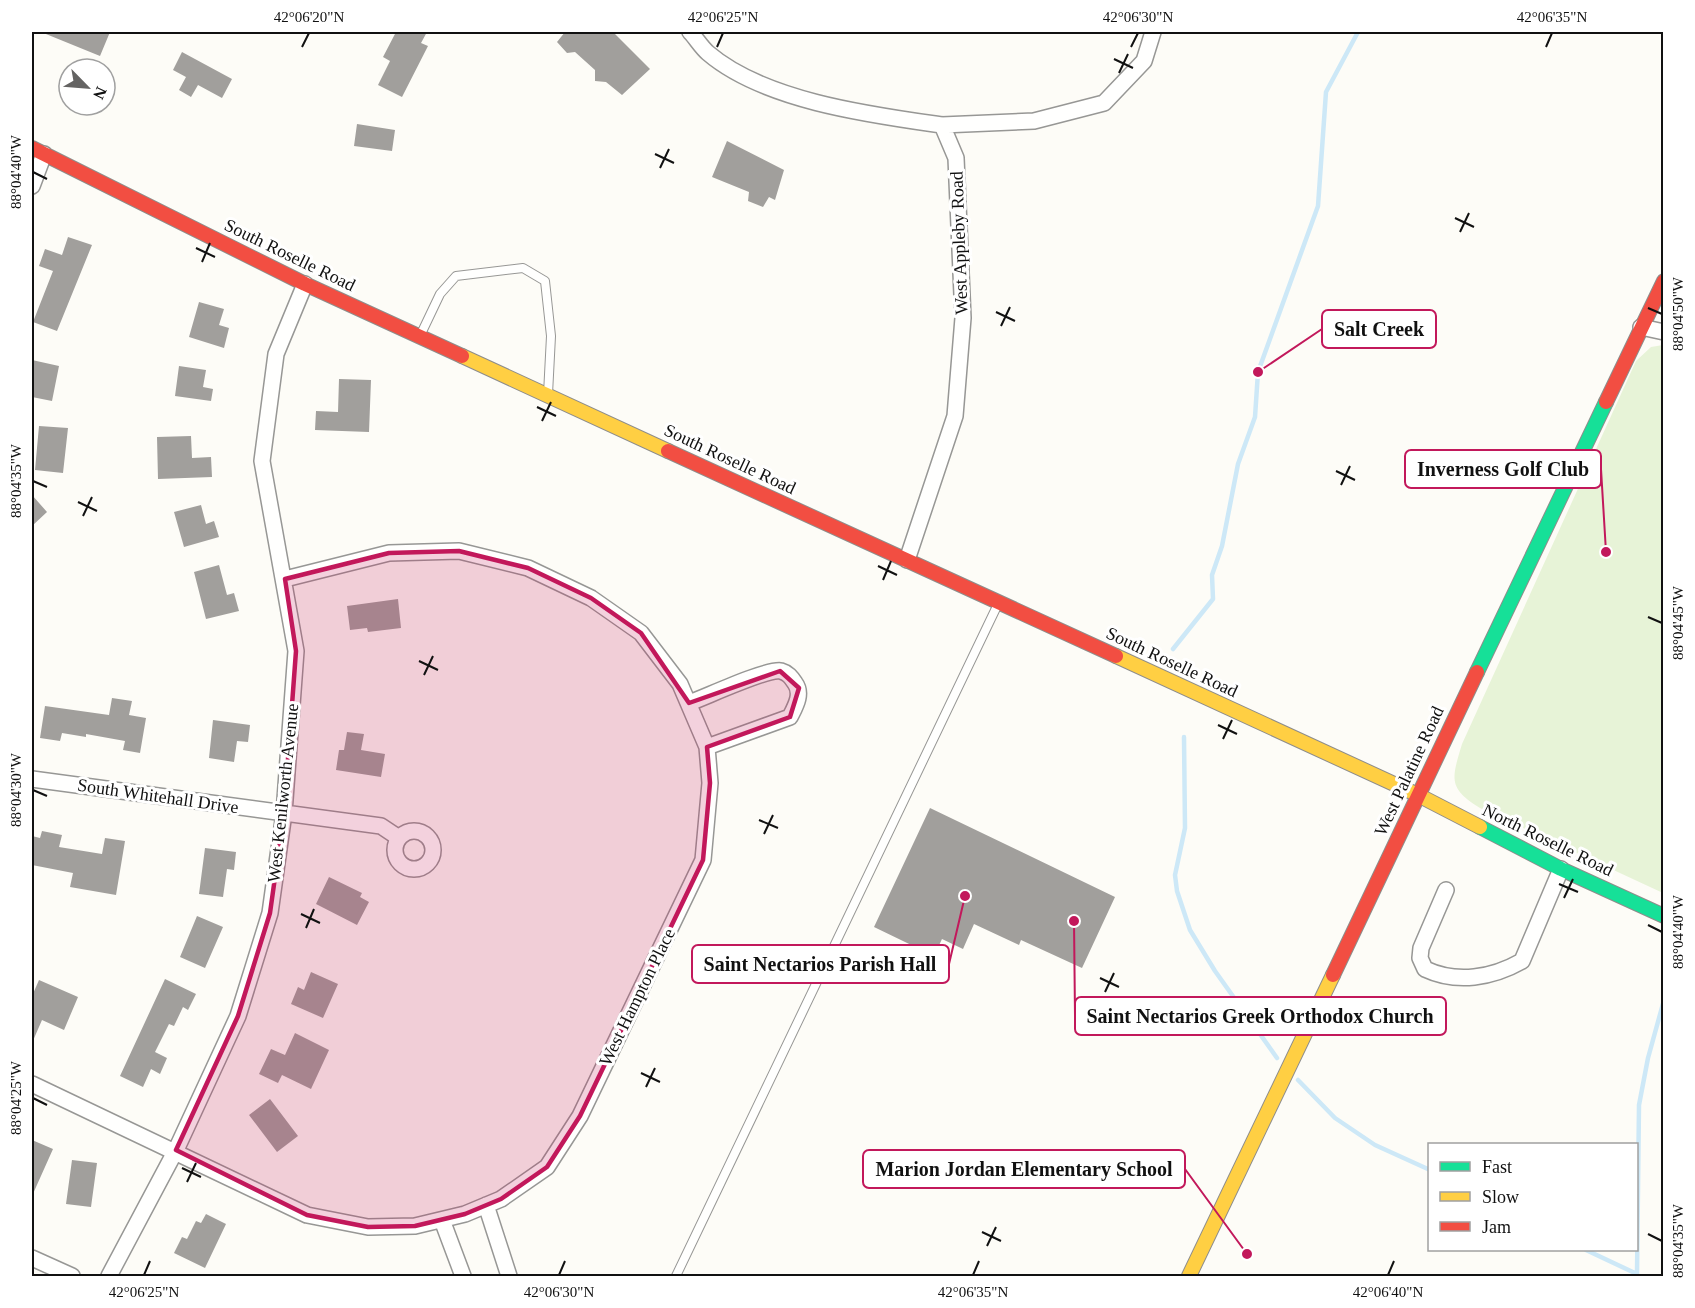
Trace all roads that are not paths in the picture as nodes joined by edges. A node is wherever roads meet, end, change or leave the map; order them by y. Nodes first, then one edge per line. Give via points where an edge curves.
1 (690, 32) edge
2 (1153, 32) edge
3 (942, 125) junction
4 (38, 151) edge
5 (32, 186) edge
6 (1664, 281) edge
7 (305, 284) junction
8 (1641, 327) junction
9 (1664, 332) edge
10 (420, 336) junction
11 (548, 395) junction
12 (907, 560) junction
13 (285, 579) junction
14 (999, 602) junction
15 (689, 703) junction
16 (706, 747) junction
17 (32, 779) edge
18 (1418, 795) junction
19 (284, 813) junction
20 (399, 838) dead end
21 (1561, 868) junction
22 (1446, 890) dead end
23 (1664, 916) edge
24 (32, 1084) edge
25 (176, 1150) junction
26 (486, 1206) junction
27 (442, 1220) junction
28 (32, 1258) edge
29 (72, 1276) edge
30 (109, 1276) edge
31 (463, 1276) edge
32 (509, 1276) edge
33 (676, 1276) edge
34 (1189, 1276) edge

1 - 3 street via 707,53 748,78 781,91 872,116
2 - 3 street via 1144,61 1104,103 1034,121
3 - 12 street, West Appleby Road via 956,158 963,318 955,416
4 - 5 street
4 - 7 main road, South Roselle Road
6 - 8 main road, West Palatine Road
7 - 10 main road, South Roselle Road
7 - 13 street, West Kenilworth Avenue via 276,354 262,461
8 - 9 street
8 - 18 main road, West Palatine Road
10 - 11 main road, South Roselle Road
10 - 11 lane via 440,294 456,276 523,268 545,281 551,336
11 - 12 main road, South Roselle Road
12 - 14 main road, South Roselle Road
13 - 15 street, West Hampton Place via 389,553 459,551 528,568 591,598 641,633 680,684
13 - 19 street, West Kenilworth Avenue via 296,651
14 - 18 main road, South Roselle Road
14 - 33 lane
15 - 16 street, West Hampton Place
15 - 16 street via 780,670 790,675 798,688 797,704 790,717
16 - 26 street, West Hampton Place via 710,783 703,860 678,914 580,1116 547,1167
17 - 19 street, South Whitehall Drive
18 - 21 main road, North Roselle Road
18 - 34 main road, West Palatine Road
19 - 20 street, South Whitehall Drive via 381,826
19 - 25 street, West Kenilworth Avenue via 270,913 238,1016
21 - 22 street via 1522,961 1488,977 1438,975 1425,969 1421,948
21 - 23 main road, North Roselle Road
24 - 25 street, West Hampton Place
25 - 27 street, West Hampton Place via 307,1215 368,1227 415,1226
25 - 30 street, West Kenilworth Avenue
26 - 27 street, West Hampton Place
26 - 32 street
27 - 31 street
28 - 29 street

